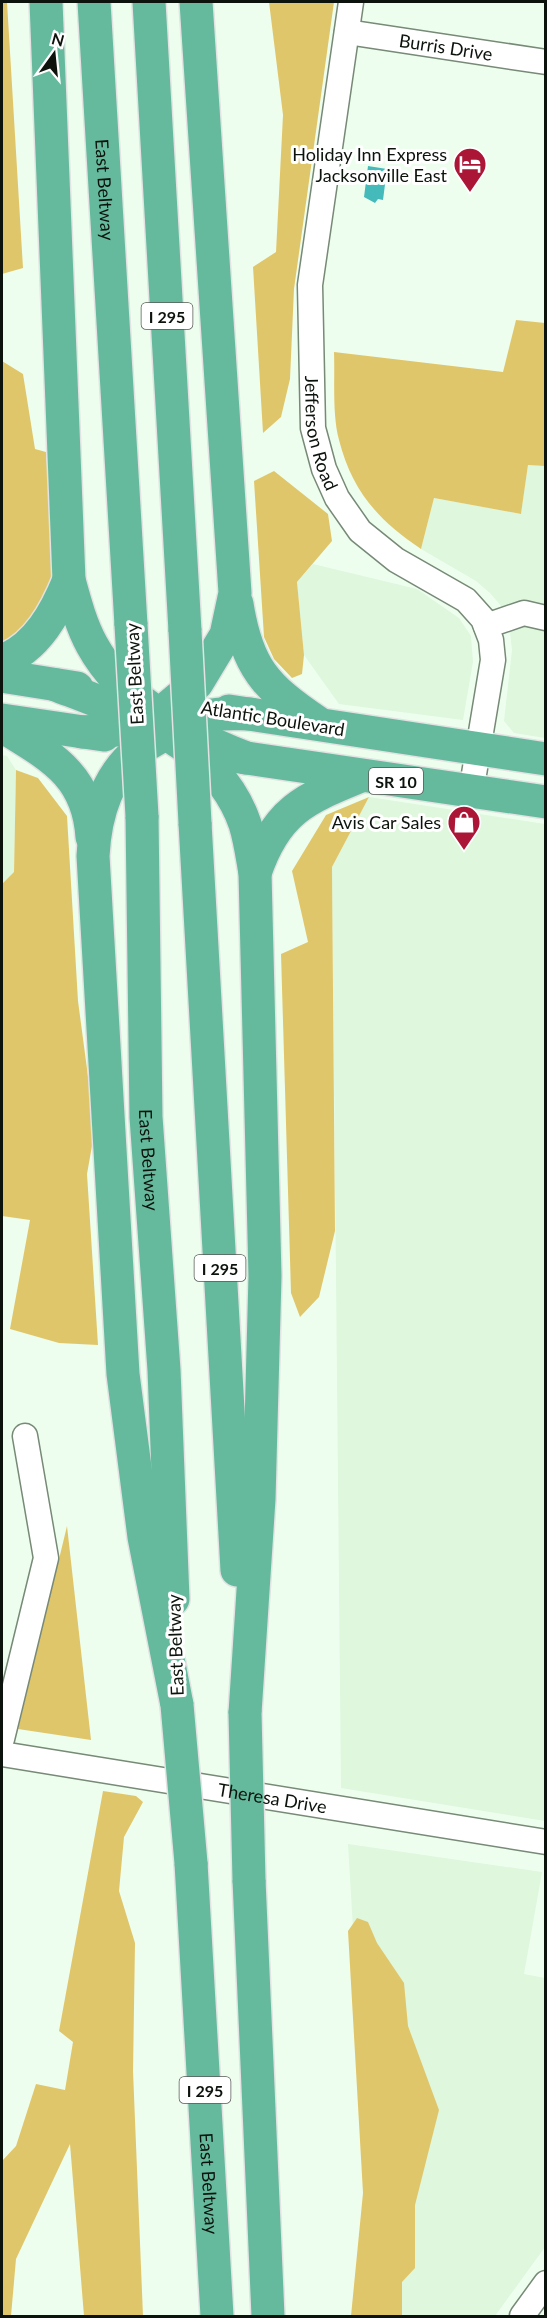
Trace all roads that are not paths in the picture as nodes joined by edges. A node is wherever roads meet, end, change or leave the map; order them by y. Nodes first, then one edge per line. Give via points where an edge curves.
1 (46, 2) edge
2 (94, 2) edge
3 (149, 2) edge
4 (196, 2) edge
5 (351, 2) edge
6 (347, 32) junction
7 (546, 62) edge
8 (69, 580) junction
9 (235, 593) junction
10 (546, 618) edge
11 (486, 626) junction
12 (2, 660) edge
13 (2, 676) edge
14 (2, 720) edge
15 (163, 723) junction
16 (2, 726) edge
17 (323, 726) junction
18 (479, 750) junction
19 (546, 759) edge
20 (362, 776) junction
21 (471, 792) junction
22 (546, 802) edge
23 (93, 856) junction
24 (255, 873) junction
25 (25, 1436) dead end
26 (177, 1705) junction
27 (245, 1713) junction
28 (2, 1739) edge
29 (2, 1754) edge
30 (546, 1842) edge
31 (546, 2283) edge
32 (217, 2316) edge
33 (268, 2316) edge
34 (522, 2316) edge

1 - 8 highway
2 - 26 highway, East Beltway / I 295, bridge via 142,816 146,1117 164,1370
3 - 27 highway, I 295, bridge
4 - 9 highway
5 - 6 street, Jefferson Road
6 - 7 street, Burris Drive
6 - 11 street, Jefferson Road via 310,285 314,428 324,469 337,498 360,531 396,560 466,600
8 - 12 highway via 45,626 27,646
8 - 15 highway via 93,646 117,680
9 - 15 highway via 218,652
9 - 17 highway via 250,658 276,691
10 - 11 street via 524,613
11 - 18 street, Jefferson Road via 493,660
13 - 15 highway via 56,685
14 - 15 highway via 82,732
15 - 17 highway, Atlantic Boulevard / SR 10 via 250,714
15 - 20 highway, SR 10 via 246,758
15 - 23 highway via 116,774 101,804
15 - 24 highway via 217,776 244,821
16 - 23 highway via 47,755 78,787 87,804
17 - 18 highway, Atlantic Boulevard / SR 10
18 - 19 highway, Atlantic Boulevard / SR 10
18 - 21 street, Jefferson Road
20 - 21 highway, SR 10
20 - 24 highway via 307,798 288,814 261,855
21 - 22 highway, SR 10
23 - 26 highway via 123,1374 144,1536
24 - 27 highway via 265,1276 259,1499
25 - 28 street via 46,1558
26 - 32 highway, East Beltway / I 295, bridge via 191,1863
27 - 33 highway, I 295, bridge
29 - 30 street, Theresa Drive
31 - 34 street

